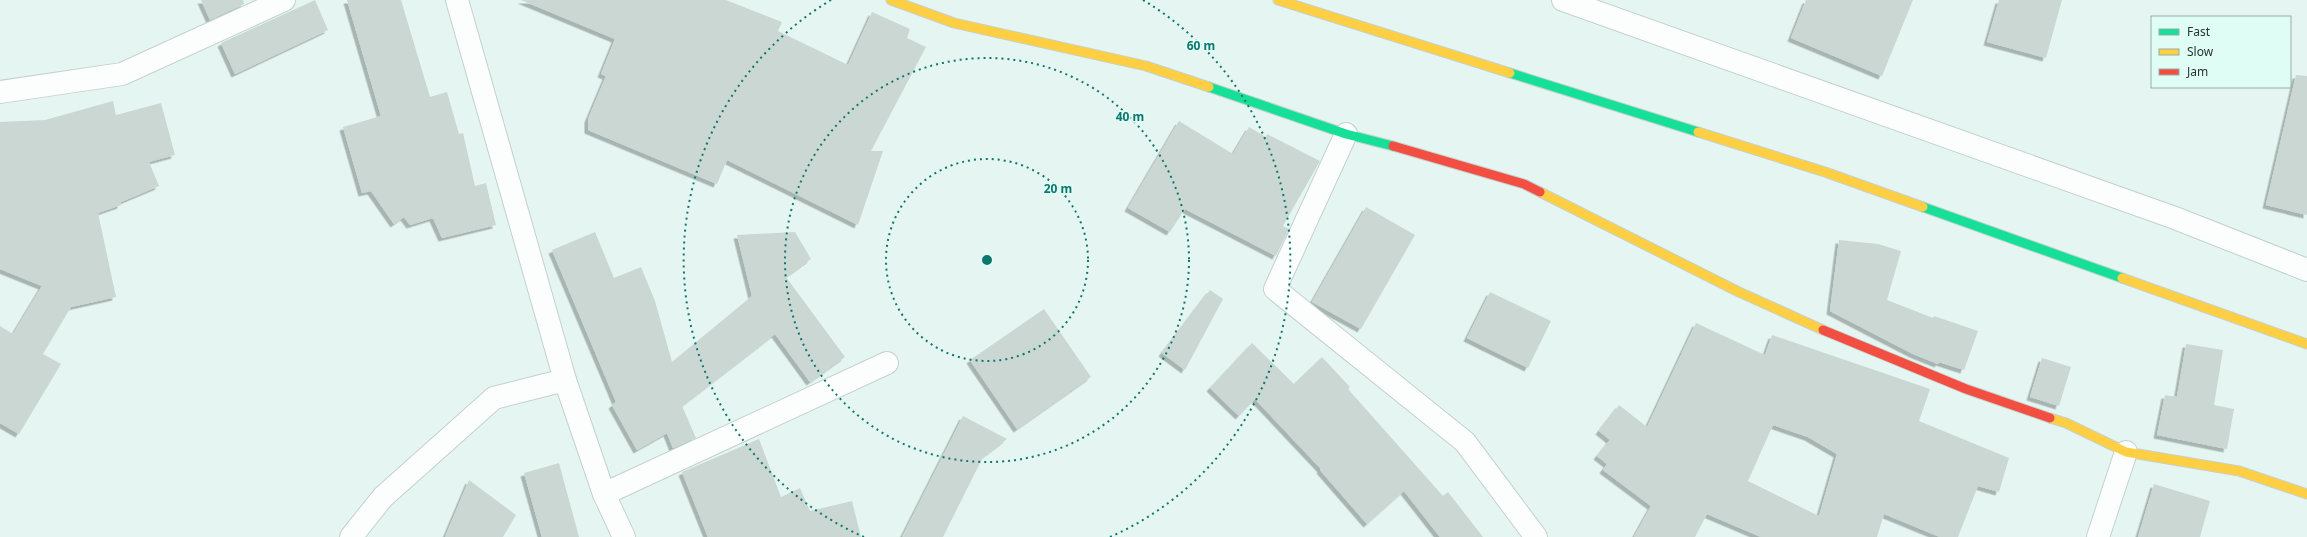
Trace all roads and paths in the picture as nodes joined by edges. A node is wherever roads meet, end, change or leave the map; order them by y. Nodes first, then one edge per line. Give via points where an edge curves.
1 (284, 0) edge
2 (457, 0) edge
3 (891, 0) edge
4 (1278, 0) edge
5 (1563, 0) edge
6 (0, 92) edge
7 (1346, 134) junction
8 (2307, 270) edge
9 (2307, 344) edge
10 (887, 363) dead end
11 (565, 380) junction
12 (2126, 452) junction
13 (604, 494) junction
14 (2307, 494) edge
15 (351, 537) edge
16 (624, 537) edge
17 (1536, 537) edge
18 (2098, 537) edge

1 - 6 street via 122,74
2 - 11 street
3 - 7 street via 954,23 1146,66
4 - 9 street via 1825,172
5 - 8 street via 2175,218
7 - 12 street via 1411,150 1524,184 1812,326 1966,389 2066,423
7 - 17 street via 1275,289 1465,442
10 - 13 street
11 - 13 street
11 - 15 street via 494,398 383,497
12 - 14 street via 2239,472
12 - 18 street
13 - 16 street

